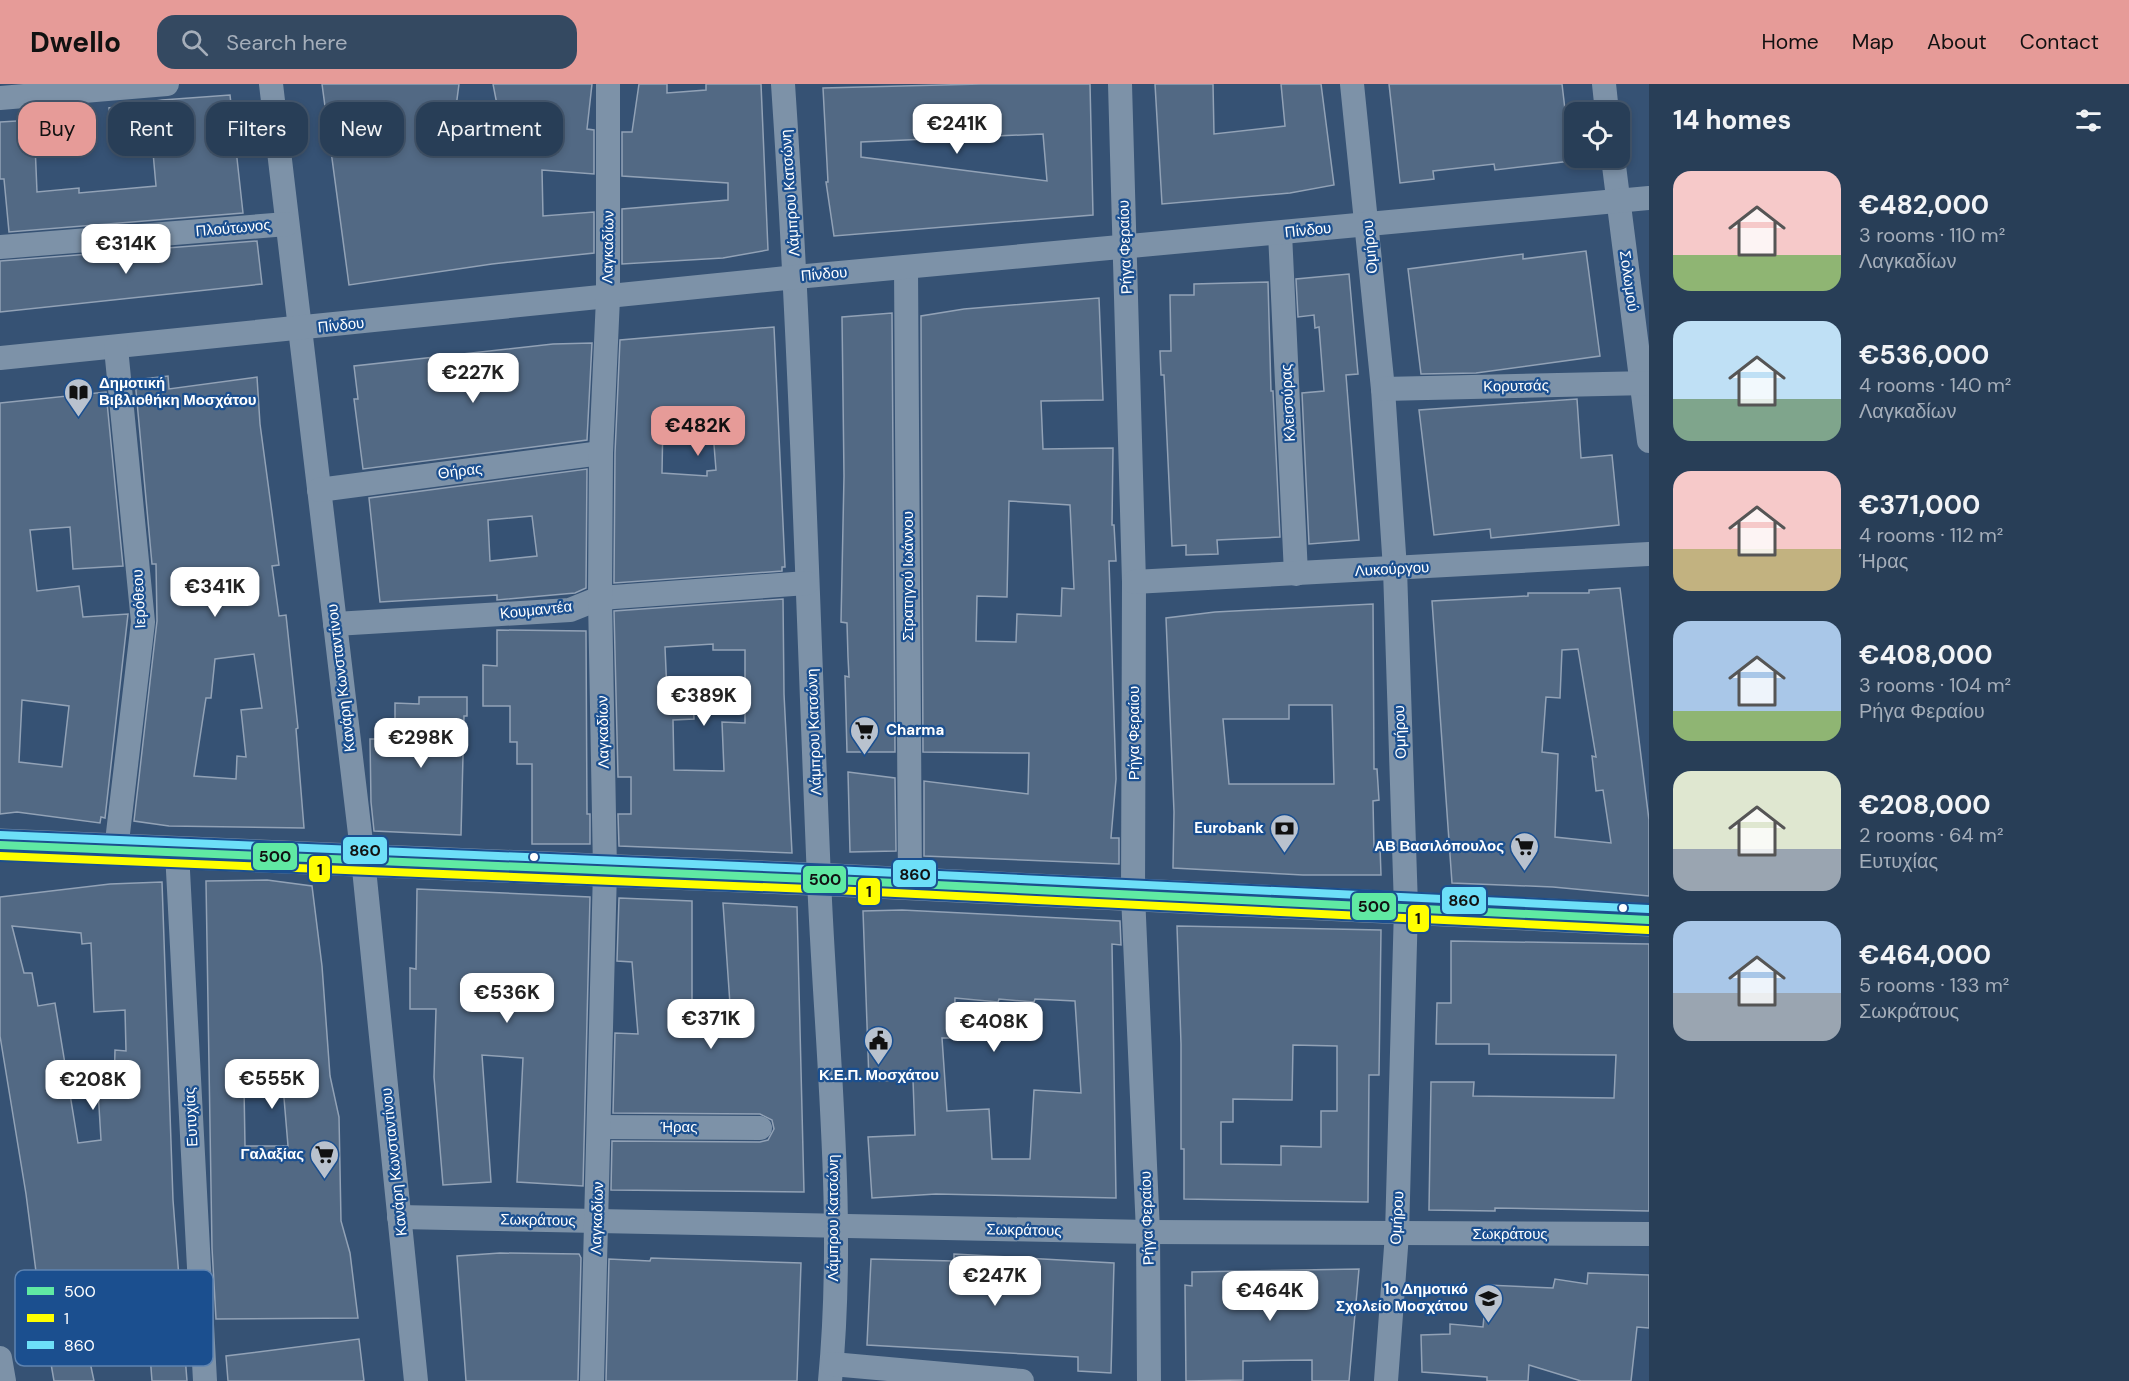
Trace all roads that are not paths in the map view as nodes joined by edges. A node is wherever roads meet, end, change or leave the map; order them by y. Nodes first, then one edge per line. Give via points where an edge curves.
1 (167, 84) edge
2 (271, 84) edge
3 (608, 84) edge
4 (783, 84) edge
5 (1120, 84) edge
6 (1352, 84) edge
7 (1604, 84) edge
8 (107, 86) edge
9 (0, 98) edge
10 (1606, 102) edge
11 (1614, 168) edge
12 (1649, 198) edge
13 (1618, 201) junction
14 (287, 224) junction
15 (1368, 224) junction
16 (1280, 232) junction
17 (0, 247) edge
18 (1125, 248) junction
19 (906, 267) junction
20 (796, 277) junction
21 (608, 298) junction
22 (299, 330) junction
23 (116, 348) junction
24 (0, 358) edge
25 (1646, 383) edge
26 (1383, 389) junction
27 (1649, 441) edge
28 (590, 454) junction
29 (318, 490) junction
30 (1649, 554) edge
31 (1395, 569) junction
32 (1296, 574) junction
33 (1134, 582) junction
34 (807, 583) junction
35 (600, 598) junction
36 (335, 624) junction
37 (0, 845) edge
38 (116, 850) junction
39 (177, 852) junction
40 (363, 860) junction
41 (605, 870) junction
42 (819, 880) junction
43 (909, 885) junction
44 (1133, 895) junction
45 (1406, 907) junction
46 (1649, 920) edge
47 (599, 1127) junction
48 (760, 1128) dead end
49 (399, 1217) junction
50 (597, 1222) junction
51 (835, 1227) junction
52 (1148, 1232) junction
53 (1397, 1234) junction
54 (1649, 1234) edge
55 (199, 1270) edge
56 (0, 1358) edge
57 (204, 1366) edge
58 (831, 1372) edge
59 (4, 1381) edge
60 (205, 1381) edge
61 (416, 1381) edge
62 (591, 1381) edge
63 (1022, 1381) edge
64 (1149, 1381) edge
65 (1386, 1381) edge

1 - 8 street
2 - 14 street, Κανάρη Κωνσταντίνου
3 - 21 street, Λαγκαδίων
4 - 20 street, Λάμπρου Κατσώνη
5 - 18 street, Ρήγα Φεραίου
6 - 15 street, Ομήρου
7 - 10 street
8 - 9 street
11 - 13 street, Σολωμού
12 - 13 street, Πίνδου
13 - 15 street, Πίνδου
13 - 25 street, Σολωμού
14 - 17 street, Πλούτωνος
14 - 22 street, Κανάρη Κωνσταντίνου
15 - 16 street, Πίνδου
15 - 26 street, Ομήρου
16 - 18 street, Πίνδου
16 - 32 street, Κλεισούρας
18 - 19 street, Πίνδου
18 - 33 street, Ρήγα Φεραίου
19 - 20 street, Πίνδου
19 - 43 street, Στρατηγού Ιωάννου
20 - 21 street, Πίνδου
20 - 34 street, Λάμπρου Κατσώνη
21 - 22 street, Πίνδου
21 - 28 street, Λαγκαδίων
22 - 23 street, Πίνδου
22 - 29 street, Κανάρη Κωνσταντίνου
23 - 24 street, Πίνδου
23 - 38 street, Ιερόθεου via 143,622
25 - 26 street, Κορυτσάς
25 - 27 street, Σολωμού
26 - 31 street, Ομήρου
28 - 29 street, Θήρας
28 - 35 street, Λαγκαδίων
29 - 36 street, Κανάρη Κωνσταντίνου
30 - 31 street, Λυκούργου
31 - 32 street, Λυκούργου
31 - 45 street, Ομήρου
32 - 33 street, Λυκούργου
33 - 44 street, Ρήγα Φεραίου
34 - 35 street, Κουμαντέα
34 - 42 street, Λάμπρου Κατσώνη
35 - 36 street, Κουμαντέα via 570,610
35 - 41 street, Λαγκαδίων
36 - 40 street, Κανάρη Κωνσταντίνου
37 - 38 main road
38 - 39 main road
39 - 40 main road
39 - 55 street, Ευτυχίας
40 - 41 main road
40 - 49 street, Κανάρη Κωνσταντίνου
41 - 42 main road
41 - 47 street, Λαγκαδίων
42 - 43 main road
42 - 51 street, Λάμπρου Κατσώνη via 830,1045
43 - 44 main road
44 - 45 main road
44 - 52 street, Ρήγα Φεραίου
45 - 46 main road
45 - 53 street, Ομήρου
47 - 48 street, Ήρας
47 - 50 street, Λαγκαδίων
49 - 50 street, Σωκράτους
49 - 61 street, Κανάρη Κωνσταντίνου
50 - 51 street, Σωκράτους
50 - 62 street, Λαγκαδίων
51 - 52 street, Σωκράτους
51 - 58 street, Λάμπρου Κατσώνη
52 - 53 street, Σωκράτους
52 - 64 street, Ρήγα Φεραίου
53 - 54 street, Σωκράτους
53 - 65 street, Ομήρου
56 - 59 street
57 - 60 street, Ευτυχίας
58 - 63 street

